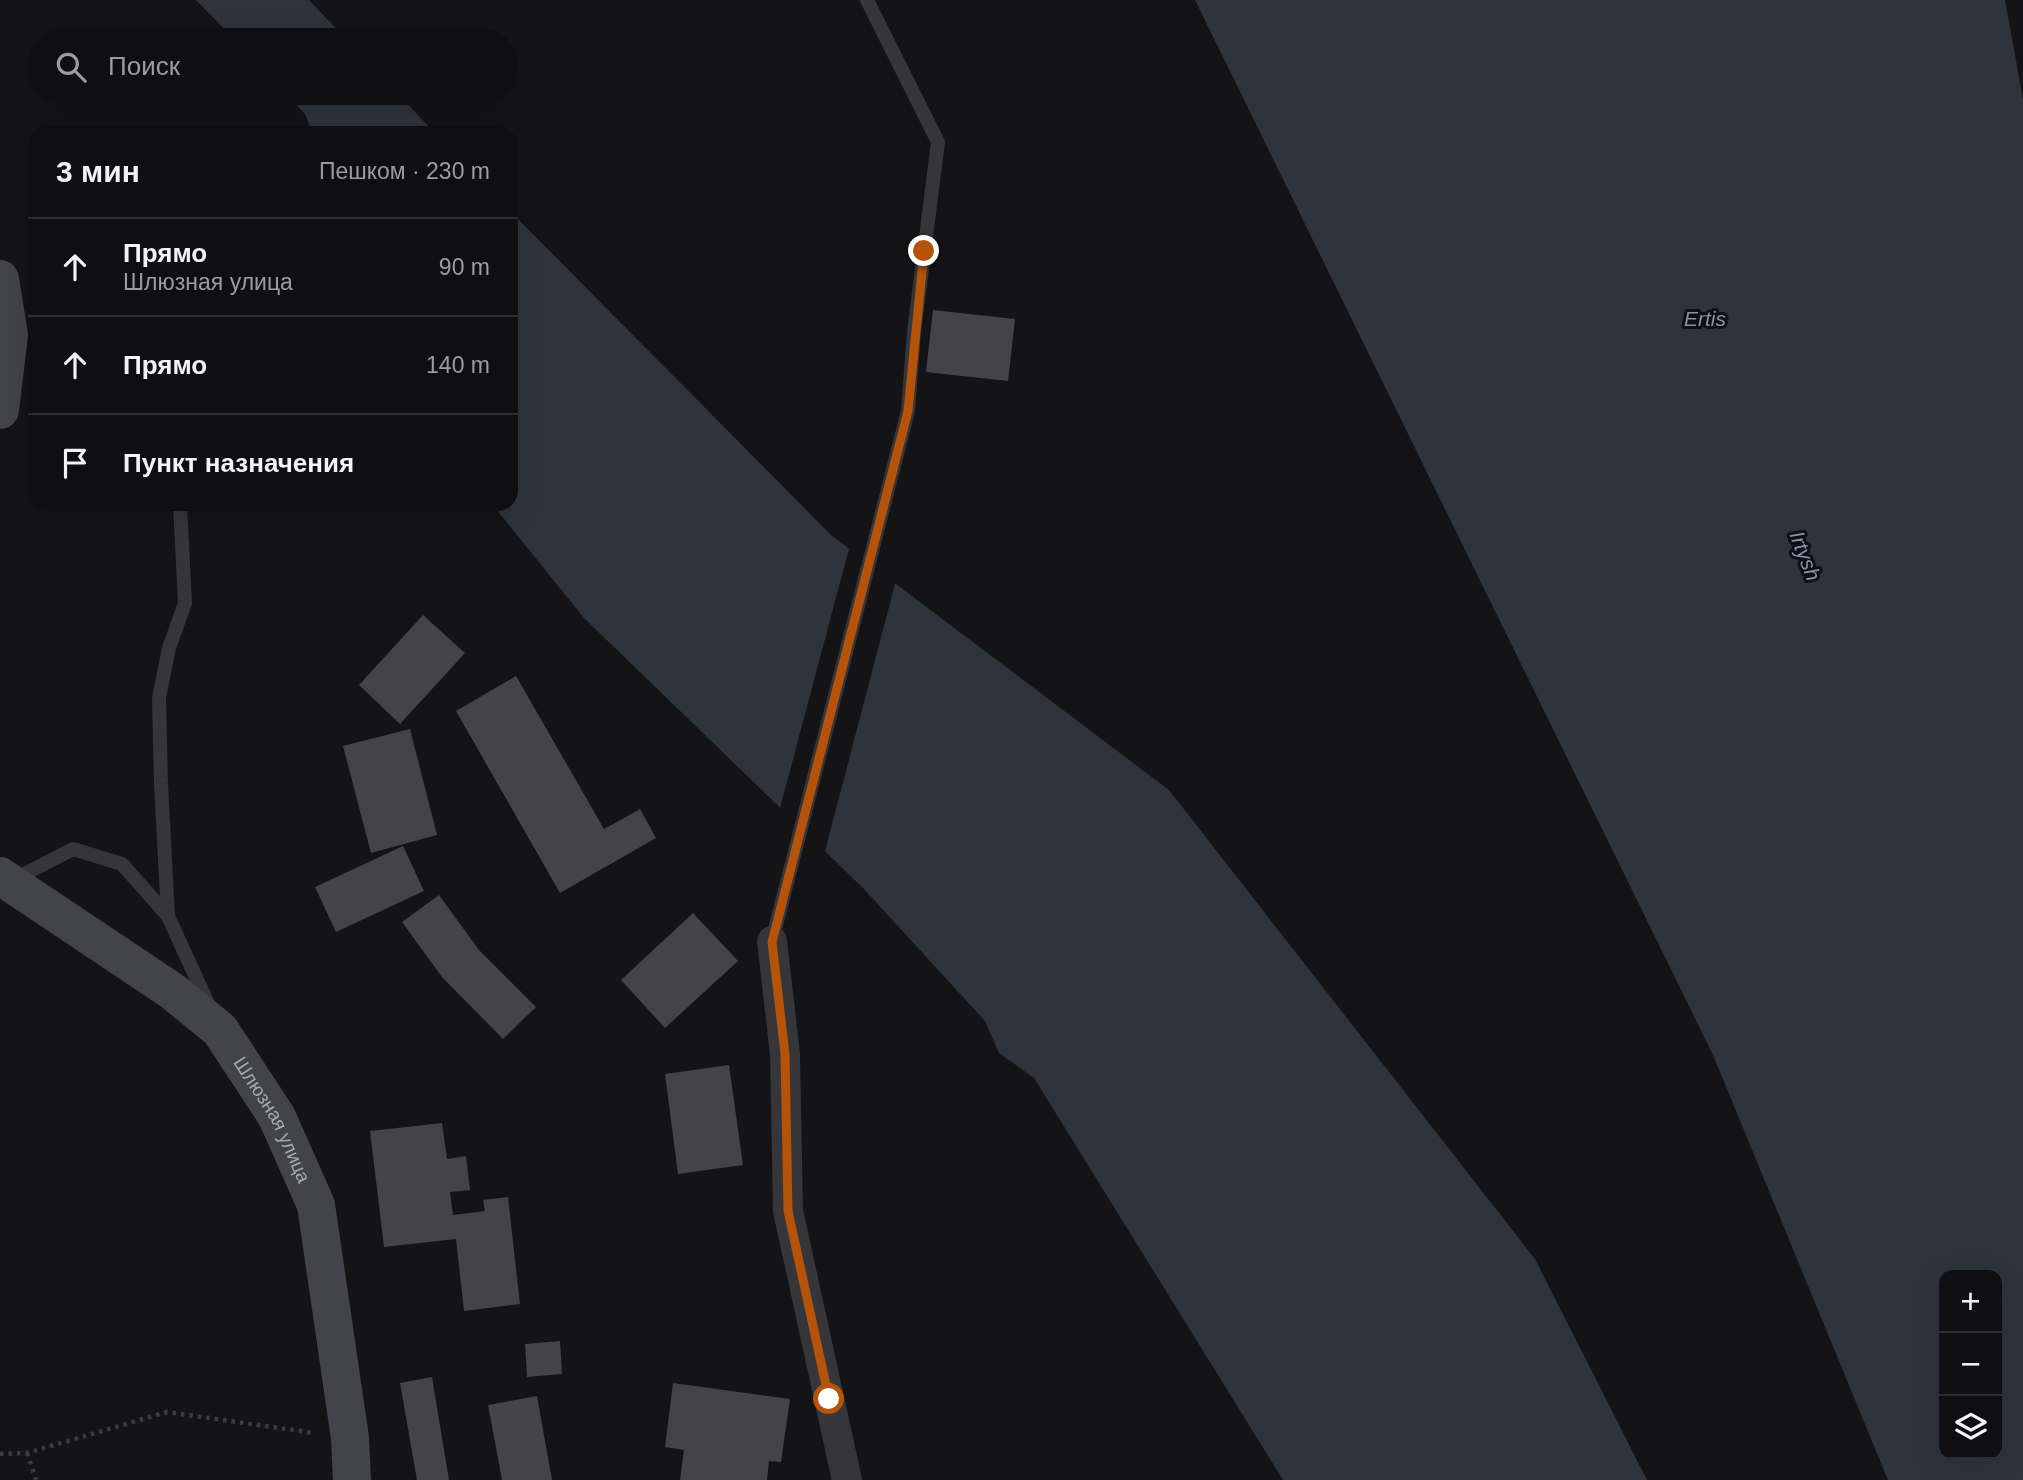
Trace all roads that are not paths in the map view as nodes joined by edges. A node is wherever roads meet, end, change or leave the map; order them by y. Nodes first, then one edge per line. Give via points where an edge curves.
1 (867, 0) edge
2 (0, 279) edge
3 (0, 410) edge
4 (180, 511) edge
5 (4, 879) edge
6 (168, 916) junction
7 (772, 942) joint
8 (219, 1030) junction
9 (352, 1480) edge
10 (847, 1480) edge

1 - 7 lane via 938,142 908,411
2 - 3 street via 9,335
4 - 6 lane via 185,603 169,648 159,698
5 - 6 lane via 73,849 122,864
5 - 8 street, Шлюзная улица via 172,991
6 - 8 lane
7 - 10 street via 785,1054 788,1211
8 - 9 street, Шлюзная улица via 277,1117 316,1205

